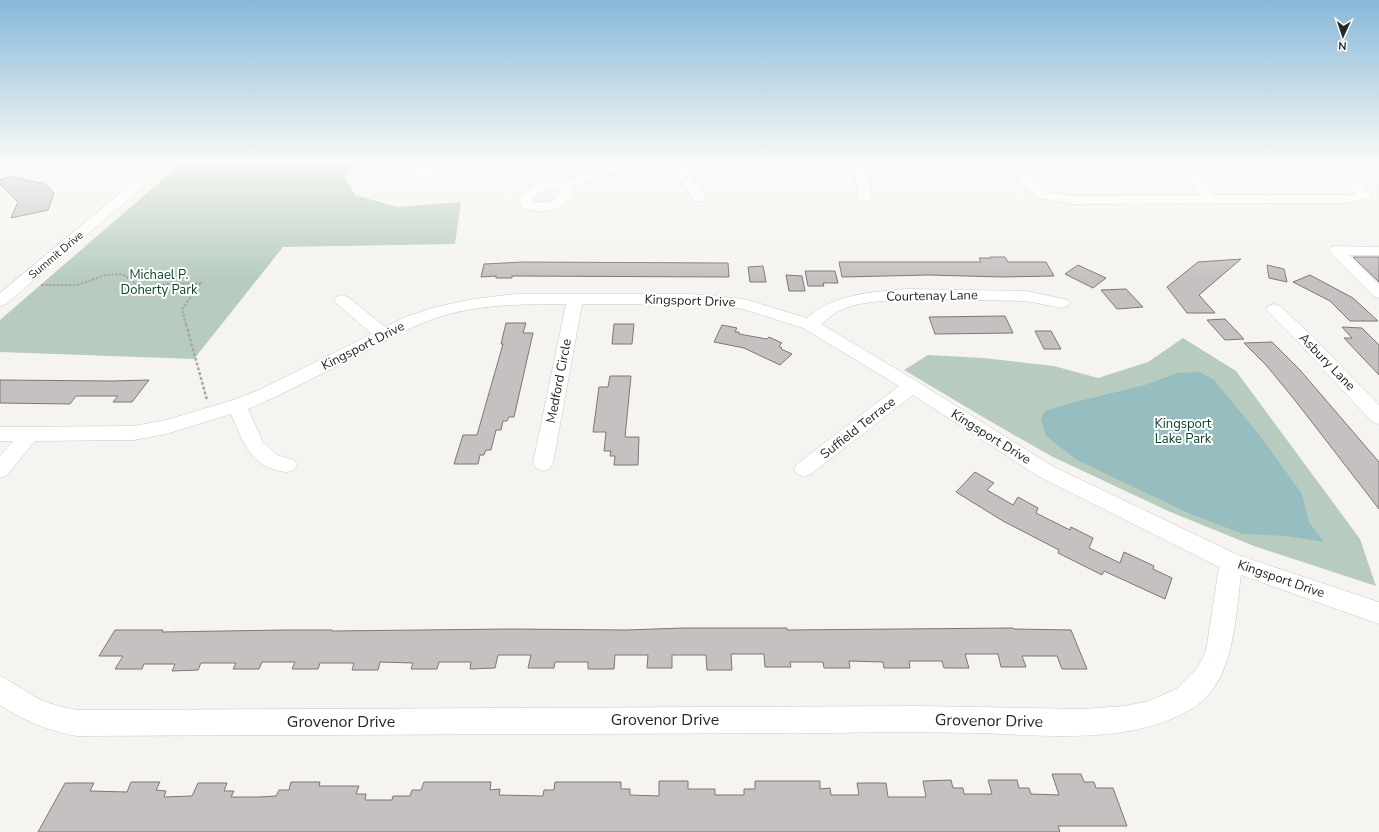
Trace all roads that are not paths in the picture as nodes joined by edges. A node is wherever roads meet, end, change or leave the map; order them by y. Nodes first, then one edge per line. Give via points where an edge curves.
1 (121, 200) edge
2 (1073, 200) edge
3 (1212, 200) joint
4 (1235, 200) edge
5 (1379, 251) edge
6 (1379, 293) edge
7 (575, 299) junction
8 (342, 300) dead end
9 (0, 301) edge
10 (1062, 303) dead end
11 (1274, 309) dead end
12 (809, 324) junction
13 (382, 334) junction
14 (912, 386) junction
15 (237, 406) junction
16 (1379, 417) edge
17 (0, 434) edge
18 (30, 434) junction
19 (543, 463) dead end
20 (287, 464) dead end
21 (804, 469) dead end
22 (0, 470) edge
23 (1231, 562) junction
24 (1379, 613) edge
25 (0, 689) edge

1 - 9 street, Summit Drive
2 - 3 street
3 - 4 street
5 - 6 street via 1336,250
7 - 12 street, Kingsport Drive via 720,301 744,304
7 - 13 street, Kingsport Drive via 504,300 473,304 438,312
7 - 19 street, Medford Circle
8 - 13 street
10 - 12 street, Courtenay Lane via 1026,296 907,294 850,302 832,308
11 - 16 street, Asbury Lane
12 - 14 street, Kingsport Drive
13 - 15 street, Kingsport Drive via 272,391
14 - 21 street, Suffield Terrace
14 - 23 street, Kingsport Drive via 1045,471
15 - 18 street, Kingsport Drive via 166,427 134,433
15 - 20 street via 255,446 271,461
17 - 18 street, Kingsport Drive
18 - 22 street
23 - 24 street, Kingsport Drive
23 - 25 street, Grovenor Drive via 1218,651 1207,676 1187,697 1149,714 1125,719 1083,722 919,719 77,722 44,716 13,700

